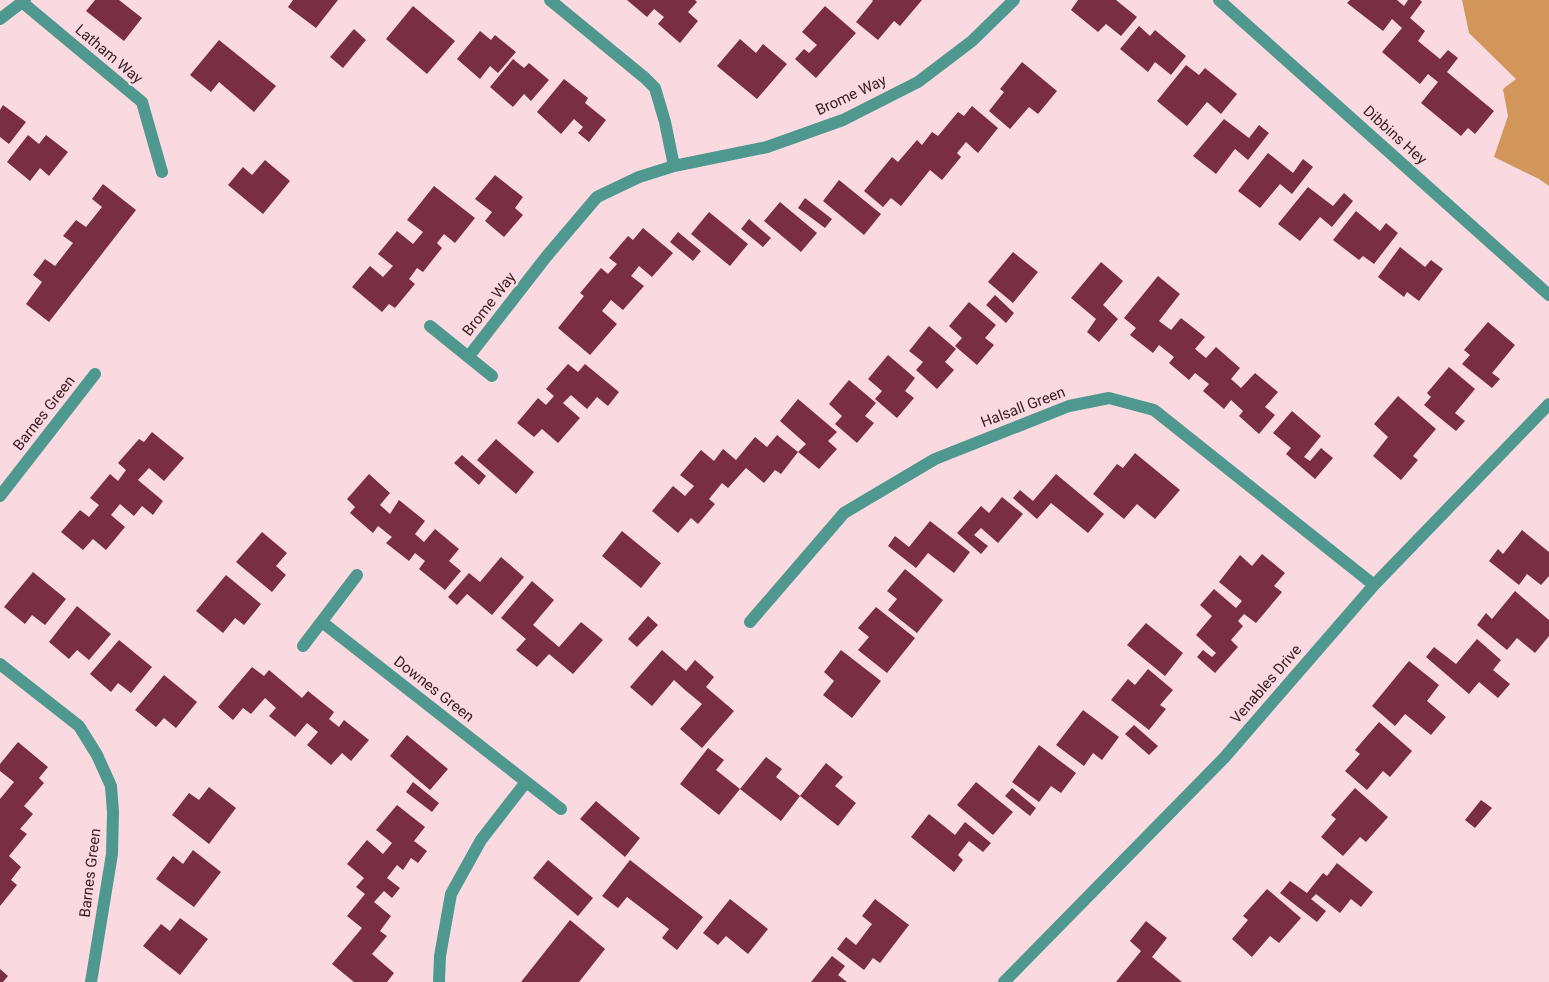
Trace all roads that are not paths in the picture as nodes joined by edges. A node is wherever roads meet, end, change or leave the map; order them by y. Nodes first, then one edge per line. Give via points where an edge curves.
1 (550, 0) edge
2 (1014, 0) edge
3 (1219, 0) edge
4 (24, 1) edge
5 (0, 19) edge
6 (674, 166) junction
7 (162, 172) dead end
8 (1549, 295) edge
9 (430, 326) dead end
10 (469, 356) junction
11 (95, 374) dead end
12 (492, 376) dead end
13 (1549, 404) edge
14 (0, 496) edge
15 (357, 574) dead end
16 (1374, 585) junction
17 (322, 622) junction
18 (750, 622) dead end
19 (303, 646) dead end
20 (0, 664) edge
21 (526, 782) junction
22 (561, 809) dead end
23 (1012, 980) edge
24 (91, 982) edge
25 (439, 982) edge

1 - 6 street via 655,88
2 - 6 street, Brome Way via 972,40 918,82 843,120 767,147
3 - 8 street, Dibbins Hey
4 - 5 street, Latham Way
4 - 7 street, Latham Way via 142,102
6 - 10 street, Brome Way via 597,197
9 - 10 street, Brome Way
10 - 12 street, Brome Way
11 - 14 street, Barnes Green
13 - 16 street, Venables Drive
15 - 17 street
16 - 18 street, Halsall Green via 1154,410 1109,398 1069,406 934,459 844,513
16 - 23 street, Venables Drive via 1224,758
17 - 19 street
17 - 21 street, Downes Green
20 - 24 street, Barnes Green via 79,726 111,786 112,854
21 - 22 street, Downes Green
21 - 25 street via 481,840 451,894 440,956

